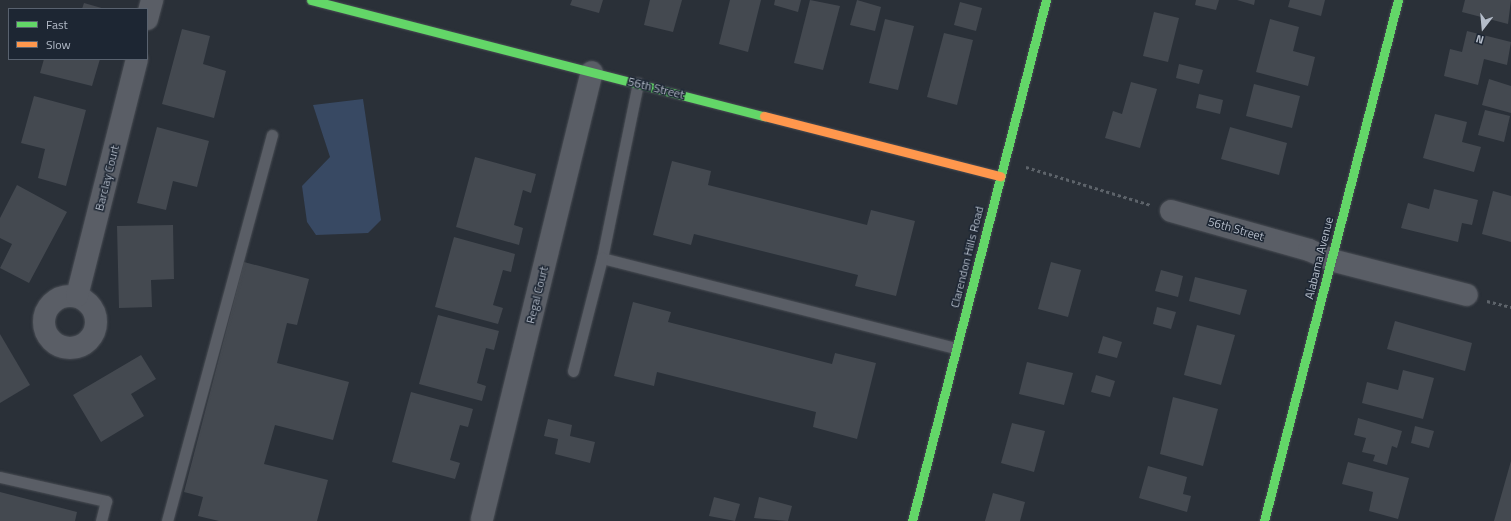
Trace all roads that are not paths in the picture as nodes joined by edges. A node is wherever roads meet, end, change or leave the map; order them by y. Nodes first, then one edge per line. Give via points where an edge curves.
1 (152, 0) edge
2 (311, 0) edge
3 (1046, 0) edge
4 (1398, 0) edge
5 (148, 15) edge
6 (137, 60) edge
7 (592, 72) junction
8 (638, 84) junction
9 (272, 135) dead end
10 (1000, 176) junction
11 (1171, 211) road end
12 (602, 258) junction
13 (1331, 260) junction
14 (1467, 295) dead end
15 (77, 296) dead end
16 (956, 348) junction
17 (573, 370) dead end
18 (0, 477) edge
19 (482, 519) dead end
20 (101, 521) edge
21 (167, 521) edge
22 (912, 521) edge
23 (1264, 521) edge

1 - 5 street
2 - 7 street, 56th Street
3 - 10 street, Clarendon Hills Road
4 - 13 street, Alabama Avenue
6 - 15 street, Barclay Court
7 - 8 street, 56th Street
7 - 19 street, Regal Court
8 - 10 street, 56th Street
8 - 12 lane
9 - 21 lane
10 - 16 street, Clarendon Hills Road
11 - 13 street, 56th Street via 1309,250
12 - 16 lane
12 - 17 lane
13 - 14 street, 56th Street
13 - 23 street, Alabama Avenue
16 - 22 street, Clarendon Hills Road
18 - 20 lane via 106,501

